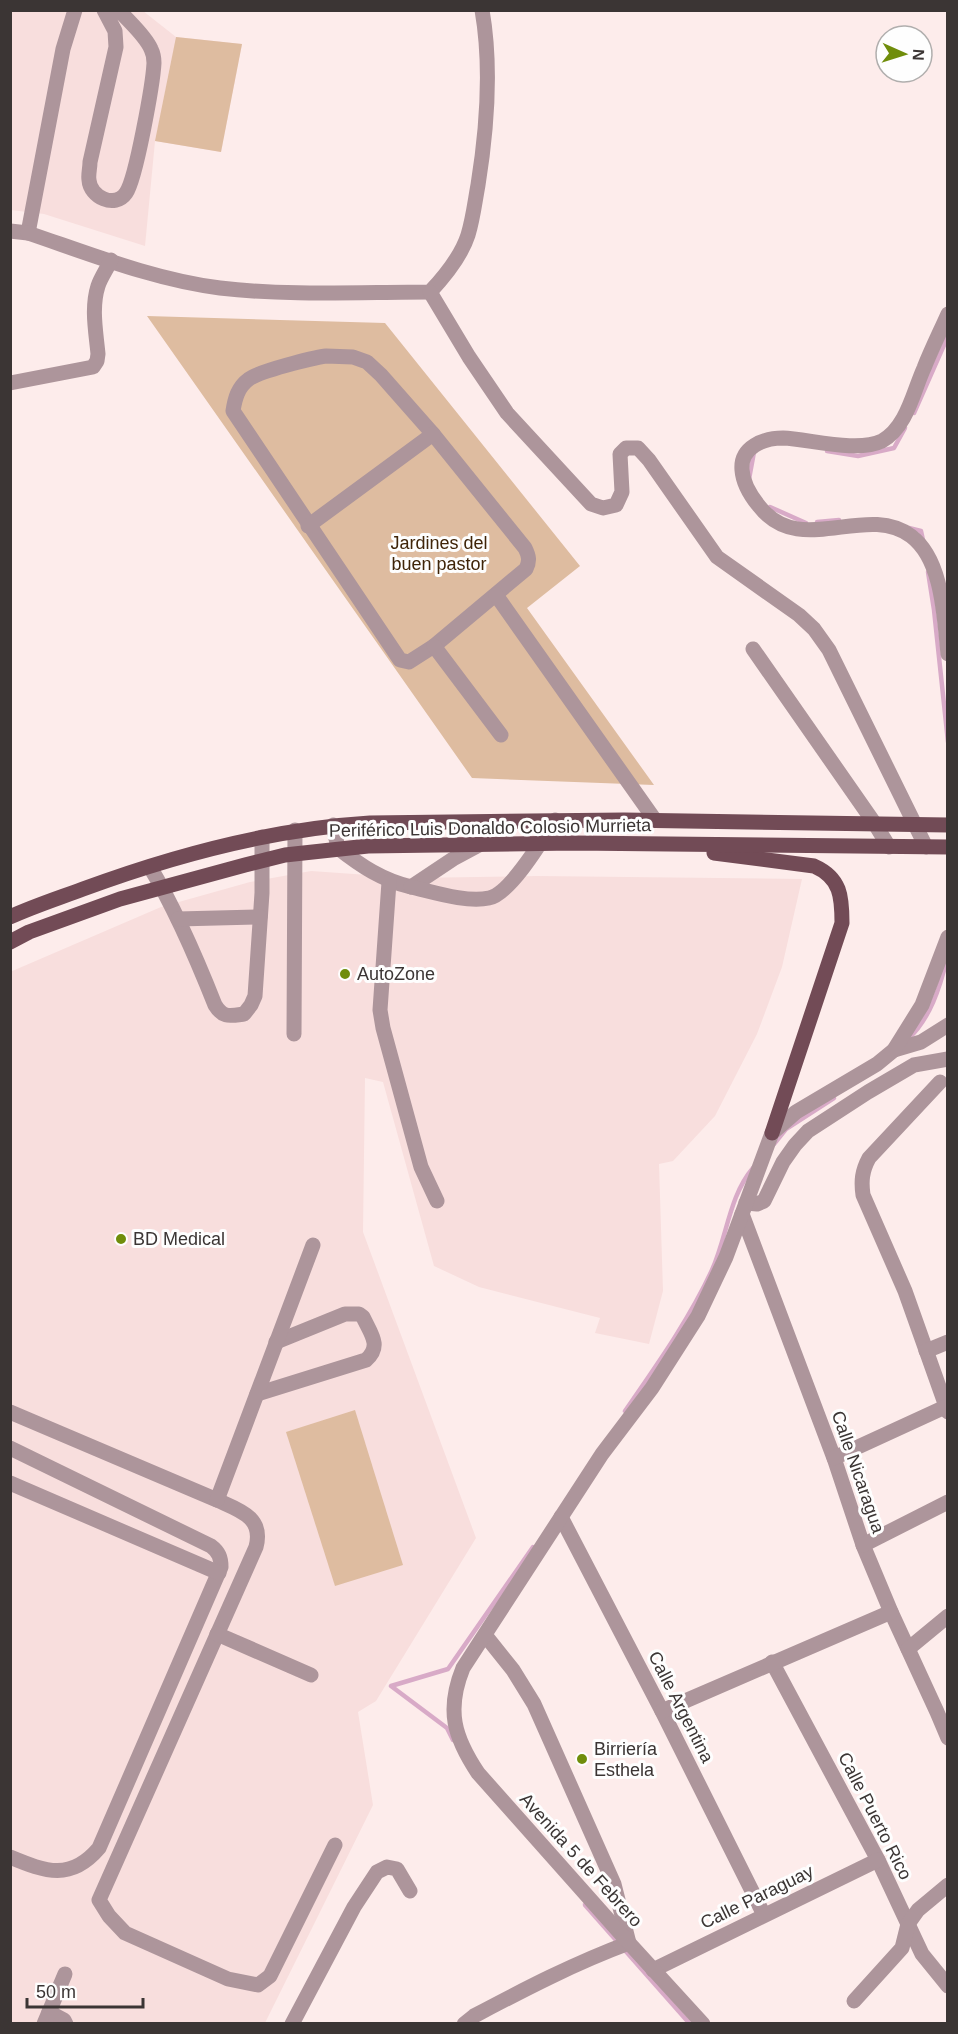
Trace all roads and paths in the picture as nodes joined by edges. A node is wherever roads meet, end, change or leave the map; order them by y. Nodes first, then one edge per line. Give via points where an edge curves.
1 (75, 10) edge
2 (104, 10) edge
3 (119, 10) edge
4 (482, 10) edge
5 (136, 30) junction
6 (115, 31) junction
7 (10, 231) edge
8 (28, 233) junction
9 (111, 261) junction
10 (430, 292) junction
11 (948, 314) edge
12 (10, 383) edge
13 (433, 434) junction
14 (308, 526) junction
15 (496, 595) junction
16 (434, 646) junction
17 (753, 649) dead end
18 (948, 654) edge
19 (501, 735) dead end
20 (555, 820) junction
21 (655, 820) junction
22 (875, 824) junction
23 (916, 824) junction
24 (333, 825) junction
25 (947, 825) edge
26 (295, 830) junction
27 (262, 837) junction
28 (481, 844) junction
29 (540, 844) junction
30 (643, 844) junction
31 (889, 847) junction
32 (926, 847) junction
33 (947, 847) edge
34 (338, 848) junction
35 (296, 854) junction
36 (263, 860) junction
37 (150, 867) junction
38 (389, 882) junction
39 (411, 887) junction
40 (163, 888) junction
41 (10, 917) edge
42 (260, 917) junction
43 (178, 920) junction
44 (948, 937) edge
45 (10, 942) edge
46 (948, 1025) edge
47 (294, 1034) dead end
48 (894, 1050) junction
49 (948, 1059) edge
50 (930, 1063) junction
51 (944, 1089) edge
52 (772, 1133) junction
53 (437, 1201) dead end
54 (744, 1208) junction
55 (313, 1245) dead end
56 (276, 1342) junction
57 (948, 1342) edge
58 (926, 1351) junction
59 (257, 1394) junction
60 (946, 1409) edge
61 (10, 1412) edge
62 (10, 1448) edge
63 (834, 1458) junction
64 (10, 1483) edge
65 (217, 1500) junction
66 (948, 1502) edge
67 (561, 1517) junction
68 (863, 1545) junction
69 (219, 1573) junction
70 (891, 1612) junction
71 (948, 1616) edge
72 (217, 1634) junction
73 (485, 1635) junction
74 (908, 1648) junction
75 (772, 1662) junction
76 (311, 1675) dead end
77 (662, 1711) junction
78 (948, 1738) edge
79 (335, 1845) dead end
80 (10, 1857) edge
81 (878, 1860) junction
82 (948, 1885) edge
83 (410, 1891) dead end
84 (765, 1915) junction
85 (908, 1924) junction
86 (629, 1943) junction
87 (654, 1970) junction
88 (65, 1974) dead end
89 (948, 1986) edge
90 (854, 2001) dead end
91 (46, 2018) edge
92 (66, 2024) edge
93 (292, 2024) edge
94 (464, 2024) edge
95 (704, 2024) edge

1 - 8 street via 63,49
2 - 6 street
3 - 5 street
4 - 10 street via 486,106 475,200 468,236 445,276
5 - 6 street
5 - 6 street via 151,48 154,60 132,178 126,194 115,201 102,199 89,182 116,47
7 - 8 street
8 - 9 street
9 - 10 street via 220,288
9 - 12 street via 95,297 98,354 93,367
10 - 23 street via 507,413 591,504 603,508 616,505 622,492 620,454 626,448 638,448 717,557 814,629 829,650
11 - 18 street via 907,412 895,430 881,441 846,445 782,438 761,441 746,452 741,468 750,495 764,513 780,523 800,530 827,530 865,523 892,526 912,537 936,572
13 - 14 street
13 - 14 street via 381,375 367,362 353,357 312,358 250,377 236,395 233,411
13 - 15 street via 528,553 526,569
14 - 16 street via 399,660 413,661
15 - 16 street
15 - 21 street
16 - 19 street
17 - 22 street
20 - 21 main road, Periférico Luis Donaldo Colosio Murrieta
20 - 24 main road, Periférico Luis Donaldo Colosio Murrieta
20 - 29 street
21 - 22 main road, Periférico Luis Donaldo Colosio Murrieta
22 - 23 main road, Periférico Luis Donaldo Colosio Murrieta
22 - 31 street
23 - 25 main road, Periférico Luis Donaldo Colosio Murrieta
23 - 32 street
24 - 26 main road, Periférico Luis Donaldo Colosio Murrieta
24 - 34 street
26 - 27 main road, Periférico Luis Donaldo Colosio Murrieta
26 - 35 street
27 - 36 street
27 - 37 main road, Periférico Luis Donaldo Colosio Murrieta
28 - 29 main road, Periférico Luis Donaldo Colosio Murrieta
28 - 34 main road, Periférico Luis Donaldo Colosio Murrieta
28 - 39 street
29 - 30 main road, Periférico Luis Donaldo Colosio Murrieta
29 - 39 street via 510,883 492,898 470,899
30 - 31 main road, Periférico Luis Donaldo Colosio Murrieta
30 - 52 main road via 814,866 827,873 840,893 842,923
31 - 32 main road, Periférico Luis Donaldo Colosio Murrieta
32 - 33 main road, Periférico Luis Donaldo Colosio Murrieta
34 - 35 main road, Periférico Luis Donaldo Colosio Murrieta
34 - 38 street
35 - 36 main road, Periférico Luis Donaldo Colosio Murrieta
35 - 47 street
36 - 40 main road, Periférico Luis Donaldo Colosio Murrieta
36 - 42 street
37 - 40 street
37 - 41 main road, Periférico Luis Donaldo Colosio Murrieta
38 - 39 street
38 - 53 street via 380,1010 421,1167
40 - 43 street
40 - 45 main road, Periférico Luis Donaldo Colosio Murrieta via 100,906
42 - 43 street
42 - 43 street via 255,996 244,1014 228,1016 215,1005
44 - 48 street via 922,1005
46 - 48 street via 921,1042
48 - 52 street via 796,1112
49 - 50 street
50 - 51 street
50 - 54 street via 914,1065 808,1131 783,1162 764,1201
51 - 58 street via 869,1158 861,1182
52 - 54 street
54 - 63 street, Calle Nicaragua
54 - 67 street via 698,1317
55 - 56 street
56 - 59 street
56 - 59 street via 353,1313 363,1317 375,1348 366,1360
57 - 58 street
58 - 60 street
59 - 65 street
60 - 63 street
61 - 65 street
62 - 69 street via 211,1546 221,1559
63 - 68 street, Calle Nicaragua
64 - 69 street
65 - 72 street via 253,1520 258,1538
66 - 68 street
67 - 73 street
67 - 77 street, Calle Argentina
68 - 70 street, Calle Nicaragua
69 - 80 street via 99,1848 82,1865 65,1871 49,1871
70 - 74 street, Calle Nicaragua
70 - 75 street
71 - 74 street
72 - 76 street
72 - 79 street via 99,1900 125,1933 228,1978 258,1985 270,1976
73 - 86 street via 534,1704 614,1884
73 - 86 street, Avenida 5 de Febrero via 458,1680 453,1709 464,1752 478,1773
74 - 78 street, Calle Nicaragua
75 - 77 street
75 - 81 street, Calle Puerto Rico
77 - 84 street, Calle Argentina
81 - 84 street, Calle Paraguay
81 - 85 street, Calle Puerto Rico
82 - 85 street via 918,1910
83 - 93 street via 397,1869 376,1872
84 - 87 street, Calle Paraguay
85 - 89 street, Calle Puerto Rico via 922,1953
85 - 90 street via 902,1948
86 - 87 street, Avenida 5 de Febrero
86 - 94 street via 544,1979
87 - 95 street, Avenida 5 de Febrero
88 - 91 street
91 - 92 street

